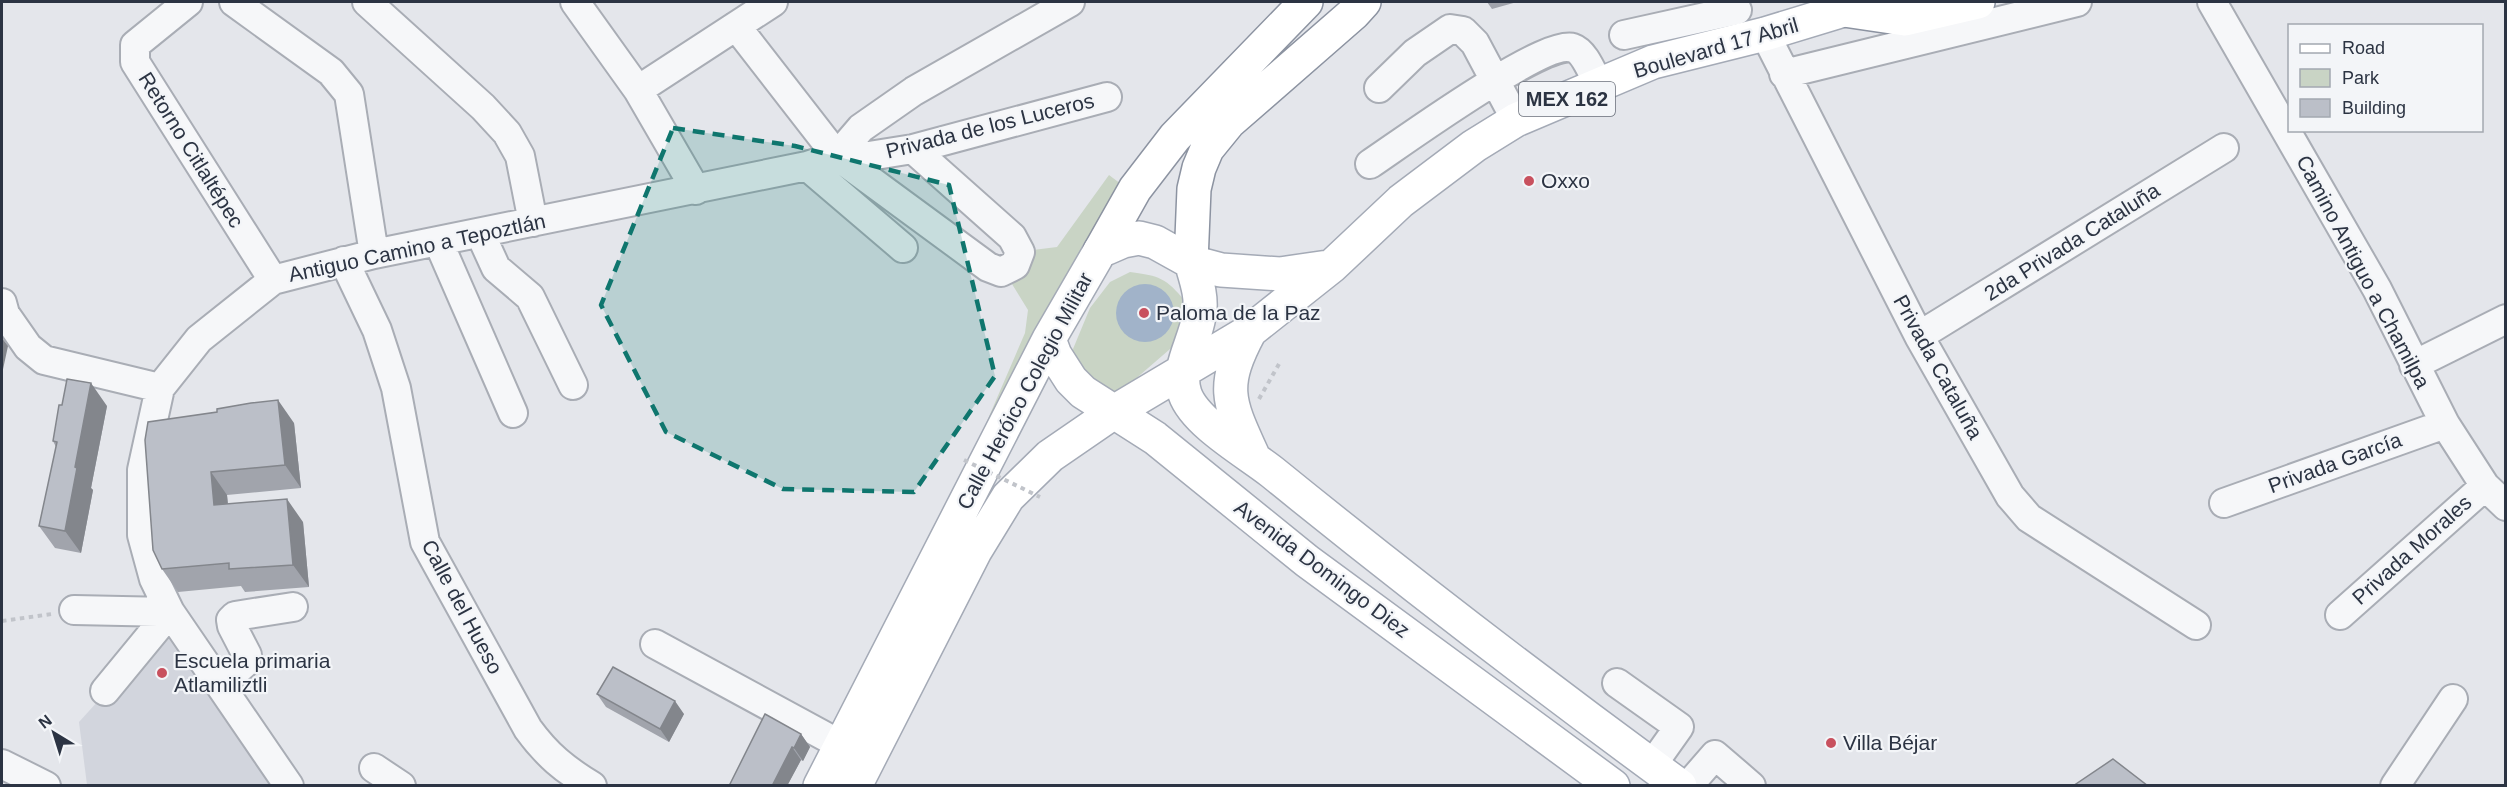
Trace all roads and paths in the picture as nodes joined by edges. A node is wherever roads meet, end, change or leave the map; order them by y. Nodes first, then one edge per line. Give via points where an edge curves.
1 (188, 2) edge
2 (234, 2) edge
3 (367, 2) edge
4 (576, 2) edge
5 (773, 2) edge
6 (1070, 2) edge
7 (1306, 2) edge
8 (1334, 2) edge
9 (1364, 2) edge
10 (1978, 2) edge
11 (2078, 2) edge
12 (2212, 2) edge
13 (1857, 6) edge
14 (1746, 21) edge
15 (736, 26) junction
16 (1624, 35) dead end
17 (1254, 55) junction
18 (1784, 74) junction
19 (1495, 79) junction
20 (1599, 86) junction
21 (1379, 88) dead end
22 (638, 90) junction
23 (1107, 97) dead end
24 (1516, 120) junction
25 (2224, 148) dead end
26 (914, 149) junction
27 (837, 156) junction
28 (1370, 164) dead end
29 (807, 166) junction
30 (696, 190) junction
31 (533, 222) junction
32 (480, 233) junction
33 (438, 242) junction
34 (903, 248) dead end
35 (1100, 251) junction
36 (374, 254) junction
37 (344, 261) junction
38 (1191, 262) junction
39 (1332, 266) junction
40 (273, 280) junction
41 (2, 303) edge
42 (2505, 319) edge
43 (1250, 331) junction
44 (1919, 336) junction
45 (1049, 339) junction
46 (1279, 364) dead end
47 (2414, 365) junction
48 (1181, 372) junction
49 (573, 385) dead end
50 (160, 388) junction
51 (1258, 406) dead end
52 (1114, 412) junction
53 (513, 413) dead end
54 (2445, 424) junction
55 (182, 425) edge
56 (151, 431) junction
57 (1254, 458) junction
58 (964, 460) dead end
59 (1040, 497) dead end
60 (2500, 499) edge
61 (2224, 503) dead end
62 (1336, 524) junction
63 (1307, 561) junction
64 (293, 607) dead end
65 (74, 610) joint
66 (170, 612) junction
67 (2340, 615) dead end
68 (2, 621) edge
69 (2196, 625) dead end
70 (655, 644) dead end
71 (1617, 683) dead end
72 (220, 685) junction
73 (105, 691) dead end
74 (2453, 699) dead end
75 (1679, 727) junction
76 (841, 745) junction
77 (1715, 755) junction
78 (2, 764) edge
79 (1652, 765) junction
80 (374, 768) dead end
81 (46, 786) edge
82 (289, 786) edge
83 (401, 786) edge
84 (592, 786) edge
85 (820, 786) edge
86 (855, 786) edge
87 (1613, 786) edge
88 (1680, 786) edge
89 (1688, 786) edge
90 (1751, 786) edge
91 (2395, 786) edge

1 - 40 street, Retorno Citlaltépec via 135,45 135,62
2 - 36 street via 331,72 349,94
3 - 31 street via 507,133 520,156
4 - 22 street
5 - 15 street
6 - 27 street via 914,91 861,128
7 - 17 main road
8 - 17 main road
9 - 38 main road via 1229,122 1207,149 1194,189
10 - 13 main road via 1905,19
11 - 18 street
12 - 47 street, Camino Antiguo a Chamilpa via 2377,289
13 - 14 main road, Boulevard 17 Abril / MEX 162
14 - 16 street
14 - 18 street, Privada Cataluña
14 - 20 main road, Boulevard 17 Abril / MEX 162
15 - 22 street
15 - 27 street
17 - 35 main road via 1176,137 1135,189
18 - 44 street, Privada Cataluña
19 - 20 street via 1559,49 1572,48 1580,53
19 - 21 street via 1463,30 1450,29 1415,53
19 - 24 street
19 - 28 street
20 - 24 main road, Boulevard 17 Abril / MEX 162
22 - 30 street
23 - 26 street, Privada de los Luceros
24 - 39 main road, Boulevard 17 Abril / MEX 162 via 1401,201
25 - 44 street, 2da Privada Cataluña
26 - 27 street, Privada de los Luceros
26 - 27 street via 1012,237 1020,252 1015,265 1001,272 988,267
27 - 29 street, Antiguo Camino a Tepoztlán
29 - 30 street, Antiguo Camino a Tepoztlán
29 - 34 street
30 - 31 street, Antiguo Camino a Tepoztlán
31 - 32 street, Antiguo Camino a Tepoztlán
32 - 33 street, Antiguo Camino a Tepoztlán
32 - 49 street via 496,268 530,297
33 - 36 street, Antiguo Camino a Tepoztlán
33 - 53 street
35 - 38 main road, Calle Heróico Colegio Militar via 1139,238 1155,242
35 - 45 main road, Calle Heróico Colegio Militar
36 - 37 street, Antiguo Camino a Tepoztlán
37 - 40 street, Antiguo Camino a Tepoztlán
37 - 84 street, Calle del Hueso via 377,330 396,388 425,542 528,729 546,754
38 - 39 main road via 1221,270 1280,274
38 - 48 main road via 1200,314
39 - 43 main road, Boulevard 17 Abril / MEX 162
40 - 50 street, Antiguo Camino a Tepoztlán via 200,339
41 - 50 street via 5,314 28,347 44,360
42 - 47 street
43 - 48 main road, Boulevard 17 Abril / MEX 162
43 - 57 main road via 1230,376 1230,391 1240,428
44 - 69 street, Privada Cataluña via 2010,496 2029,518
45 - 52 main road, Avenida Domingo Diez via 1071,380
45 - 76 main road, Calle Heróico Colegio Militar
46 - 51 path via 1259,396
47 - 54 street, Camino Antiguo a Chamilpa
48 - 52 main road, Calle Heróico Colegio Militar
48 - 57 main road, Avenida Domingo Diez via 1185,394 1202,419
50 - 56 street, Antiguo Camino a Tepoztlán
52 - 63 main road, Avenida Domingo Diez via 1155,438
52 - 86 main road, Calle Heróico Colegio Militar via 1050,456 1008,497 975,551
54 - 60 street, Camino Antiguo a Chamilpa
54 - 61 street, Privada García
55 - 56 street
56 - 66 street, Antiguo Camino a Tepoztlán via 142,470 142,536 154,579
57 - 62 main road, Avenida Domingo Diez
58 - 59 path, bridge
60 - 67 street, Privada Morales
62 - 63 main road
62 - 79 main road, Avenida Domingo Diez
63 - 87 main road, Avenida Domingo Diez
64 - 72 street via 235,616 231,620 247,655 246,662
65 - 66 street
65 - 68 path
66 - 72 street, Antiguo Camino a Tepoztlán
66 - 73 street
70 - 76 street
71 - 75 street
72 - 82 street, Antiguo Camino a Tepoztlán
74 - 91 street
75 - 77 street
75 - 79 street
76 - 85 main road, Calle Heróico Colegio Militar
77 - 89 street
77 - 90 street
78 - 81 street
79 - 88 main road, Avenida Domingo Diez
80 - 83 street

